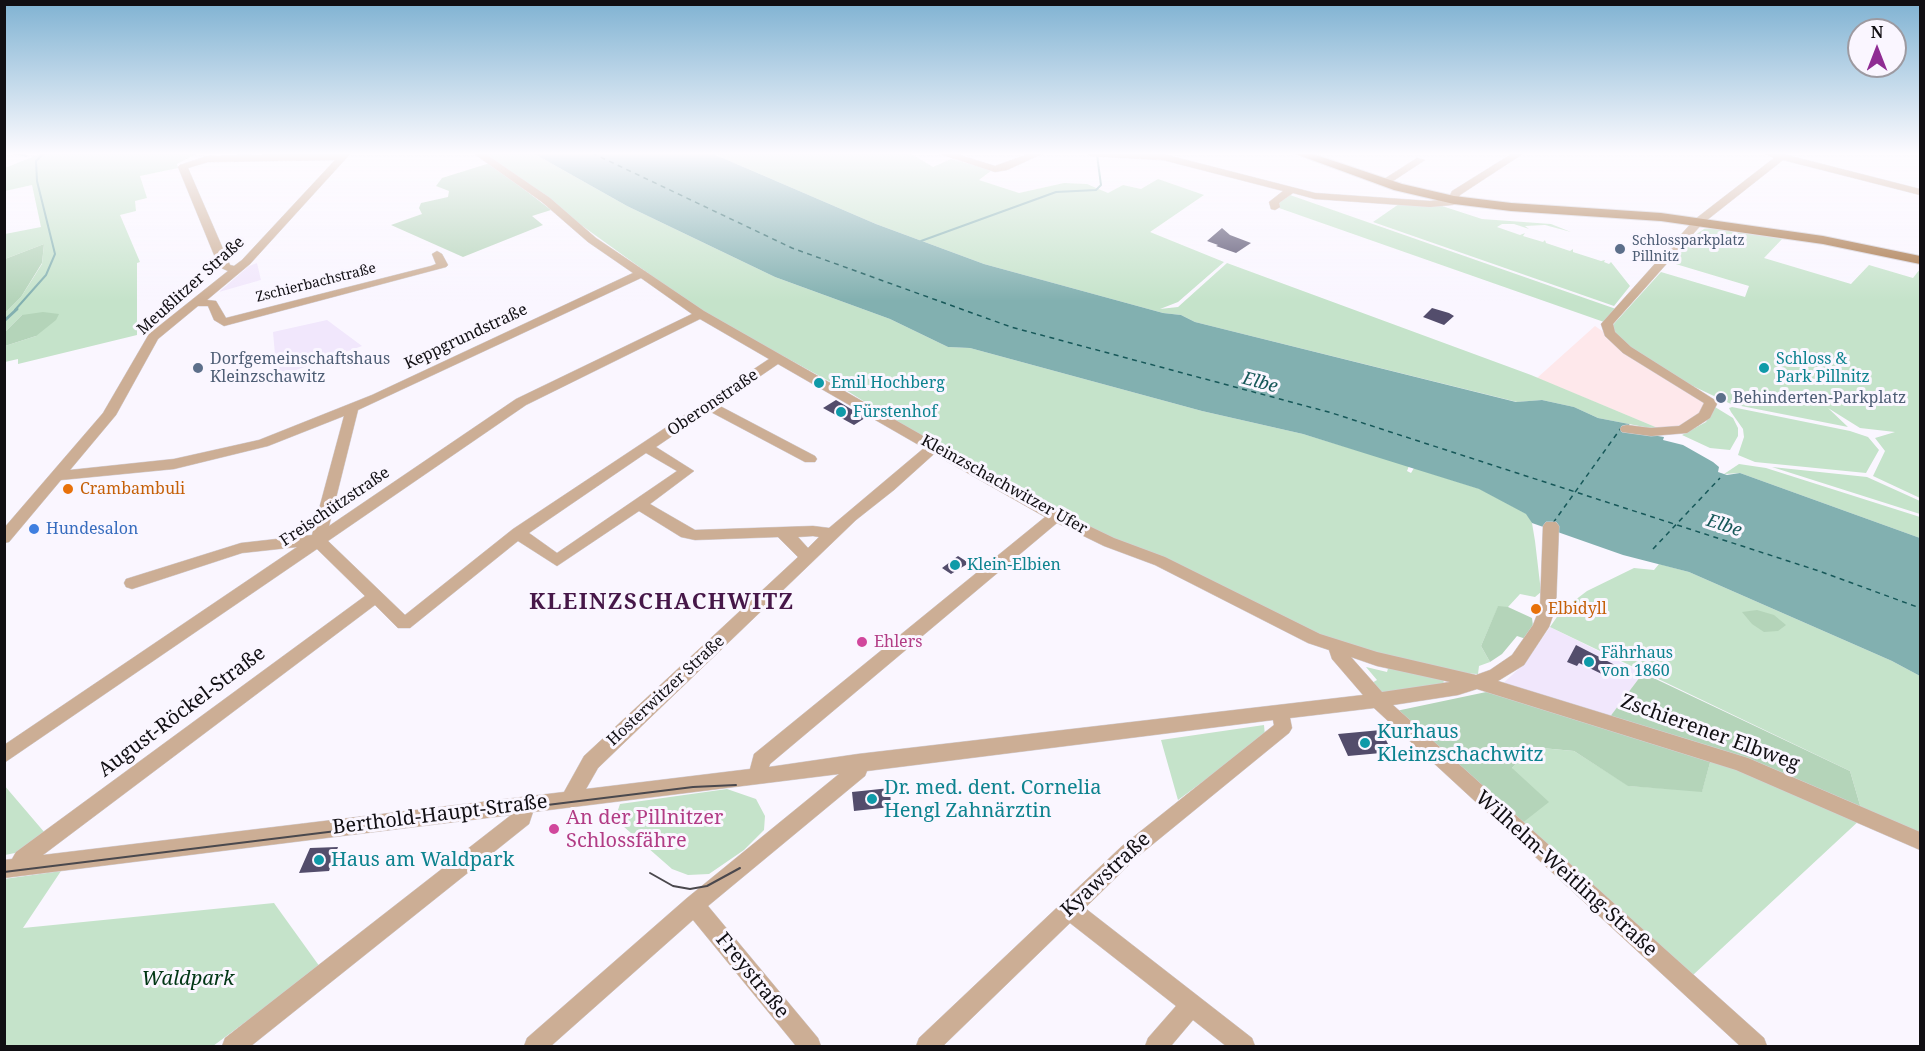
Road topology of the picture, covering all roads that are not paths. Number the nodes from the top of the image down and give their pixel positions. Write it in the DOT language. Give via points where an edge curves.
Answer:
graph roads {
  1 [pos="196,202"];
  2 [pos="300,202"];
  3 [pos="548,202"];
  4 [pos="1274,202"];
  5 [pos="1396,202"];
  6 [pos="1451,202"];
  7 [pos="1470,202"];
  8 [pos="1723,202"];
  9 [pos="1275,207"];
  10 [pos="1698,222"];
  11 [pos="437,254"];
  12 [pos="1920,260"];
  13 [pos="235,270"];
  14 [pos="641,274"];
  15 [pos="195,303"];
  16 [pos="700,314"];
  17 [pos="779,358"];
  18 [pos="709,406"];
  19 [pos="352,409"];
  20 [pos="1627,429"];
  21 [pos="933,447"];
  22 [pos="647,448"];
  23 [pos="810,459"];
  24 [pos="58,476"];
  25 [pos="639,504"];
  26 [pos="1056,516"];
  27 [pos="1551,526"];
  28 [pos="518,533"];
  29 [pos="783,533"];
  30 [pos="833,534"];
  31 [pos="4,538"];
  32 [pos="318,540"];
  33 [pos="807,558"];
  34 [pos="132,583"];
  35 [pos="376,596"];
  36 [pos="1337,648"];
  37 [pos="1478,682"];
  38 [pos="1378,700"];
  39 [pos="1280,711"];
  40 [pos="4,755"];
  41 [pos="863,764"];
  42 [pos="758,774"];
  43 [pos="571,798"];
  44 [pos="525,804"];
  45 [pos="1920,841"];
  46 [pos="11,868"];
  47 [pos="694,905"];
  48 [pos="1069,909"];
  49 [pos="1192,1005"];
  50 [pos="233,1047"];
  51 [pos="535,1047"];
  52 [pos="810,1047"];
  53 [pos="927,1047"];
  54 [pos="1156,1047"];
  55 [pos="1244,1047"];
  56 [pos="1756,1047"];
  1 -- 13 [label="street" via="225,267"];
  2 -- 13 [label="street, Meußlitzer Straße"];
  3 -- 14 [label="street, Kleinzschachwitzer Ufer"];
  4 -- 9 [label="street"];
  5 -- 6 [label="street"];
  7 -- 10 [label="main road"];
  8 -- 10 [label="street"];
  10 -- 12 [label="main road" via="1823,240"];
  10 -- 20 [label="street" via="1605,328 1642,361 1711,402 1706,415 1682,430"];
  11 -- 15 [label="street, Zschierbachstraße" via="442,265 435,268 224,322 212,303"];
  13 -- 15 [label="street, Meußlitzer Straße"];
  14 -- 16 [label="street, Kleinzschachwitzer Ufer"];
  14 -- 19 [label="street, Keppgrundstraße"];
  15 -- 24 [label="street, Meußlitzer Straße" via="148,343 109,415"];
  16 -- 17 [label="street, Kleinzschachwitzer Ufer"];
  16 -- 32 [label="street, Freischützstraße" via="521,402"];
  17 -- 18 [label="street, Oberonstraße"];
  17 -- 21 [label="street, Kleinzschachwitzer Ufer"];
  18 -- 22 [label="street, Oberonstraße"];
  18 -- 23 [label="street"];
  19 -- 24 [label="street, Keppgrundstraße" via="263,443 209,457 144,469"];
  19 -- 32 [label="street"];
  21 -- 26 [label="street, Kleinzschachwitzer Ufer"];
  21 -- 30 [label="street, Hosterwitzer Straße"];
  22 -- 25 [label="street, Oberonstraße" via="687,471"];
  22 -- 28 [label="street, Oberonstraße"];
  24 -- 31 [label="street, Meußlitzer Straße"];
  25 -- 28 [label="street, Oberonstraße" via="557,561"];
  25 -- 29 [label="street" via="695,535"];
  26 -- 36 [label="street, Kleinzschachwitzer Ufer" via="1170,565"];
  26 -- 42 [label="street" via="762,759"];
  27 -- 37 [label="street, Berthold-Haupt-Straße" via="1548,607 1541,627 1518,660"];
  28 -- 35 [label="street, Oberonstraße" via="404,624"];
  29 -- 30 [label="street"];
  29 -- 33 [label="street"];
  30 -- 33 [label="street, Hosterwitzer Straße"];
  32 -- 34 [label="street" via="241,548"];
  32 -- 35 [label="street"];
  32 -- 40 [label="street, Freischützstraße"];
  33 -- 43 [label="street, Hosterwitzer Straße" via="591,762"];
  35 -- 46 [label="street, August-Röckel-Straße"];
  36 -- 37 [label="street, Kleinzschachwitzer Ufer"];
  36 -- 38 [label="street"];
  37 -- 38 [label="street, Berthold-Haupt-Straße"];
  37 -- 45 [label="street, Zschierener Elbweg" via="1741,764"];
  38 -- 39 [label="street, Berthold-Haupt-Straße"];
  38 -- 56 [label="street, Wilhelm-Weitling-Straße"];
  39 -- 41 [label="street, Berthold-Haupt-Straße"];
  39 -- 48 [label="street, Kyawstraße" via="1283,728 1129,852"];
  41 -- 42 [label="street, Berthold-Haupt-Straße"];
  41 -- 47 [label="street"];
  42 -- 43 [label="street, Berthold-Haupt-Straße"];
  43 -- 44 [label="street, Berthold-Haupt-Straße"];
  44 -- 46 [label="street, Berthold-Haupt-Straße"];
  44 -- 50 [label="street" via="522,818"];
  47 -- 51 [label="street"];
  47 -- 52 [label="street, Freystraße"];
  48 -- 49 [label="street"];
  48 -- 53 [label="street, Kyawstraße"];
  49 -- 54 [label="street"];
  49 -- 55 [label="street"];
}
